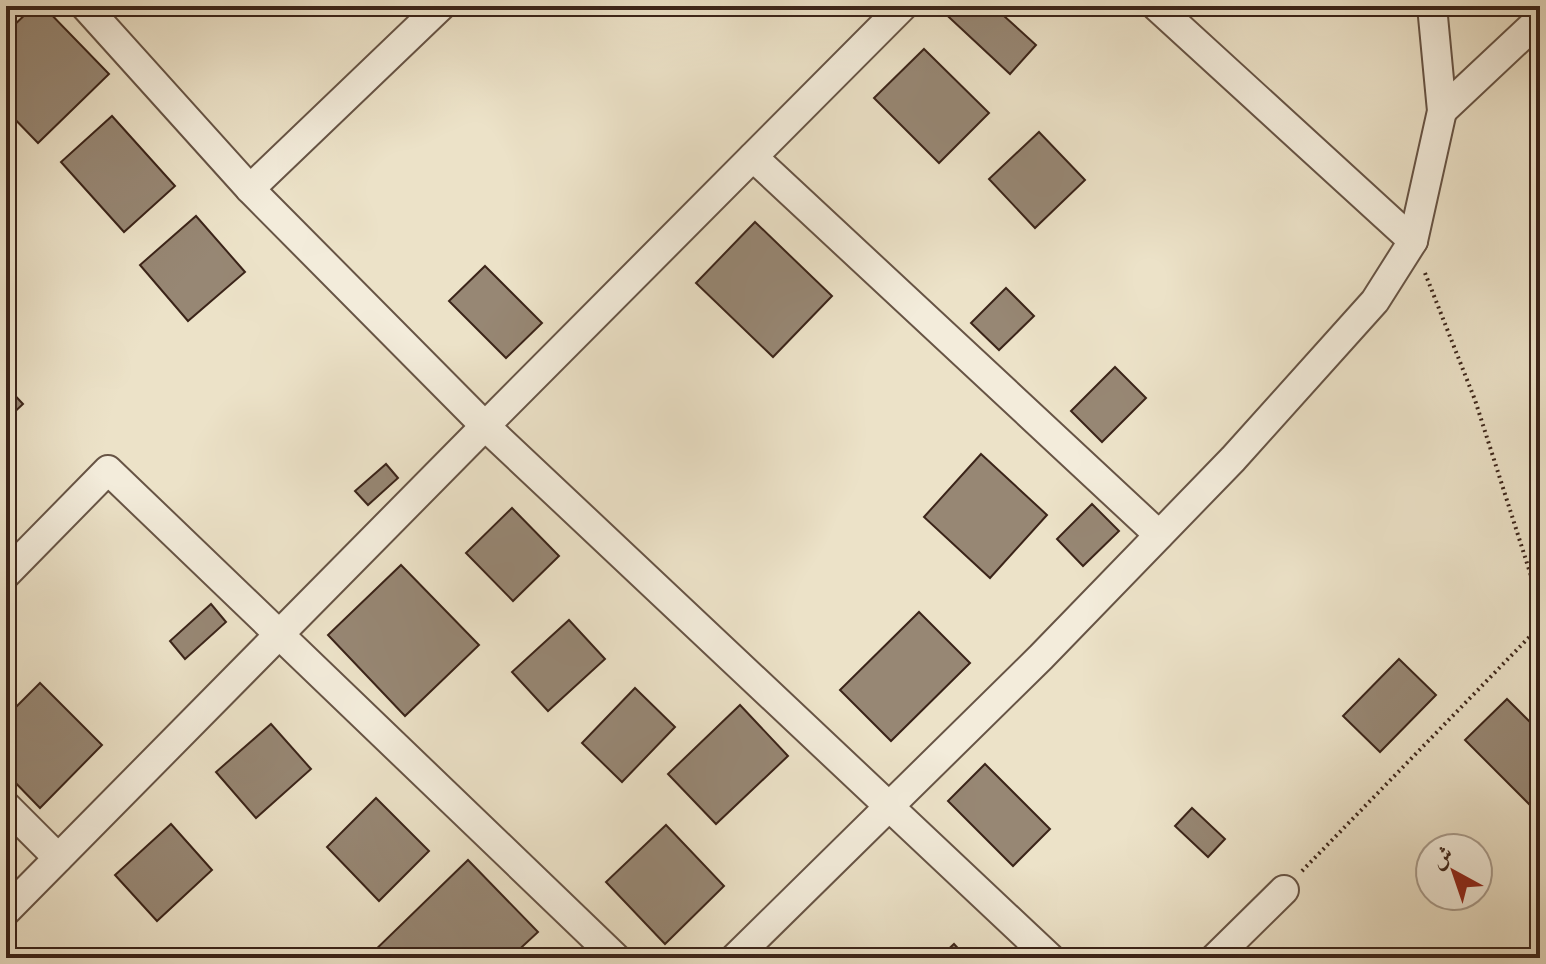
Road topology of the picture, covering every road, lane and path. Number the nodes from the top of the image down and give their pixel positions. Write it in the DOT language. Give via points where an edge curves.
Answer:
graph roads {
  1 [pos="85,6"];
  2 [pos="441,6"];
  3 [pos="903,6"];
  4 [pos="1156,6"];
  5 [pos="1432,6"];
  6 [pos="1540,19"];
  7 [pos="1442,111"];
  8 [pos="753,157"];
  9 [pos="250,189"];
  10 [pos="1413,241"];
  11 [pos="485,426"];
  12 [pos="1159,535"];
  13 [pos="6,574"];
  14 [pos="1540,604"];
  15 [pos="1540,626"];
  16 [pos="278,635"];
  17 [pos="6,806"];
  18 [pos="888,807"];
  19 [pos="58,858"];
  20 [pos="1284,890"];
  21 [pos="6,911"];
  22 [pos="616,958"];
  23 [pos="735,958"];
  24 [pos="1050,958"];
  25 [pos="1215,958"];
  1 -- 9 [label="street"];
  2 -- 9 [label="street"];
  3 -- 8 [label="street"];
  4 -- 10 [label="street"];
  5 -- 7 [label="street"];
  6 -- 7 [label="street"];
  7 -- 10 [label="street"];
  8 -- 11 [label="street"];
  8 -- 12 [label="street"];
  9 -- 11 [label="street"];
  10 -- 12 [label="street" via="1375,301"];
  10 -- 14 [label="path" via="1475,400"];
  11 -- 16 [label="street"];
  11 -- 18 [label="street"];
  12 -- 18 [label="street"];
  13 -- 16 [label="street" via="108,470"];
  15 -- 20 [label="path"];
  16 -- 19 [label="street"];
  16 -- 22 [label="street"];
  17 -- 19 [label="street"];
  18 -- 23 [label="street"];
  18 -- 24 [label="street"];
  19 -- 21 [label="street"];
  20 -- 25 [label="street"];
}
